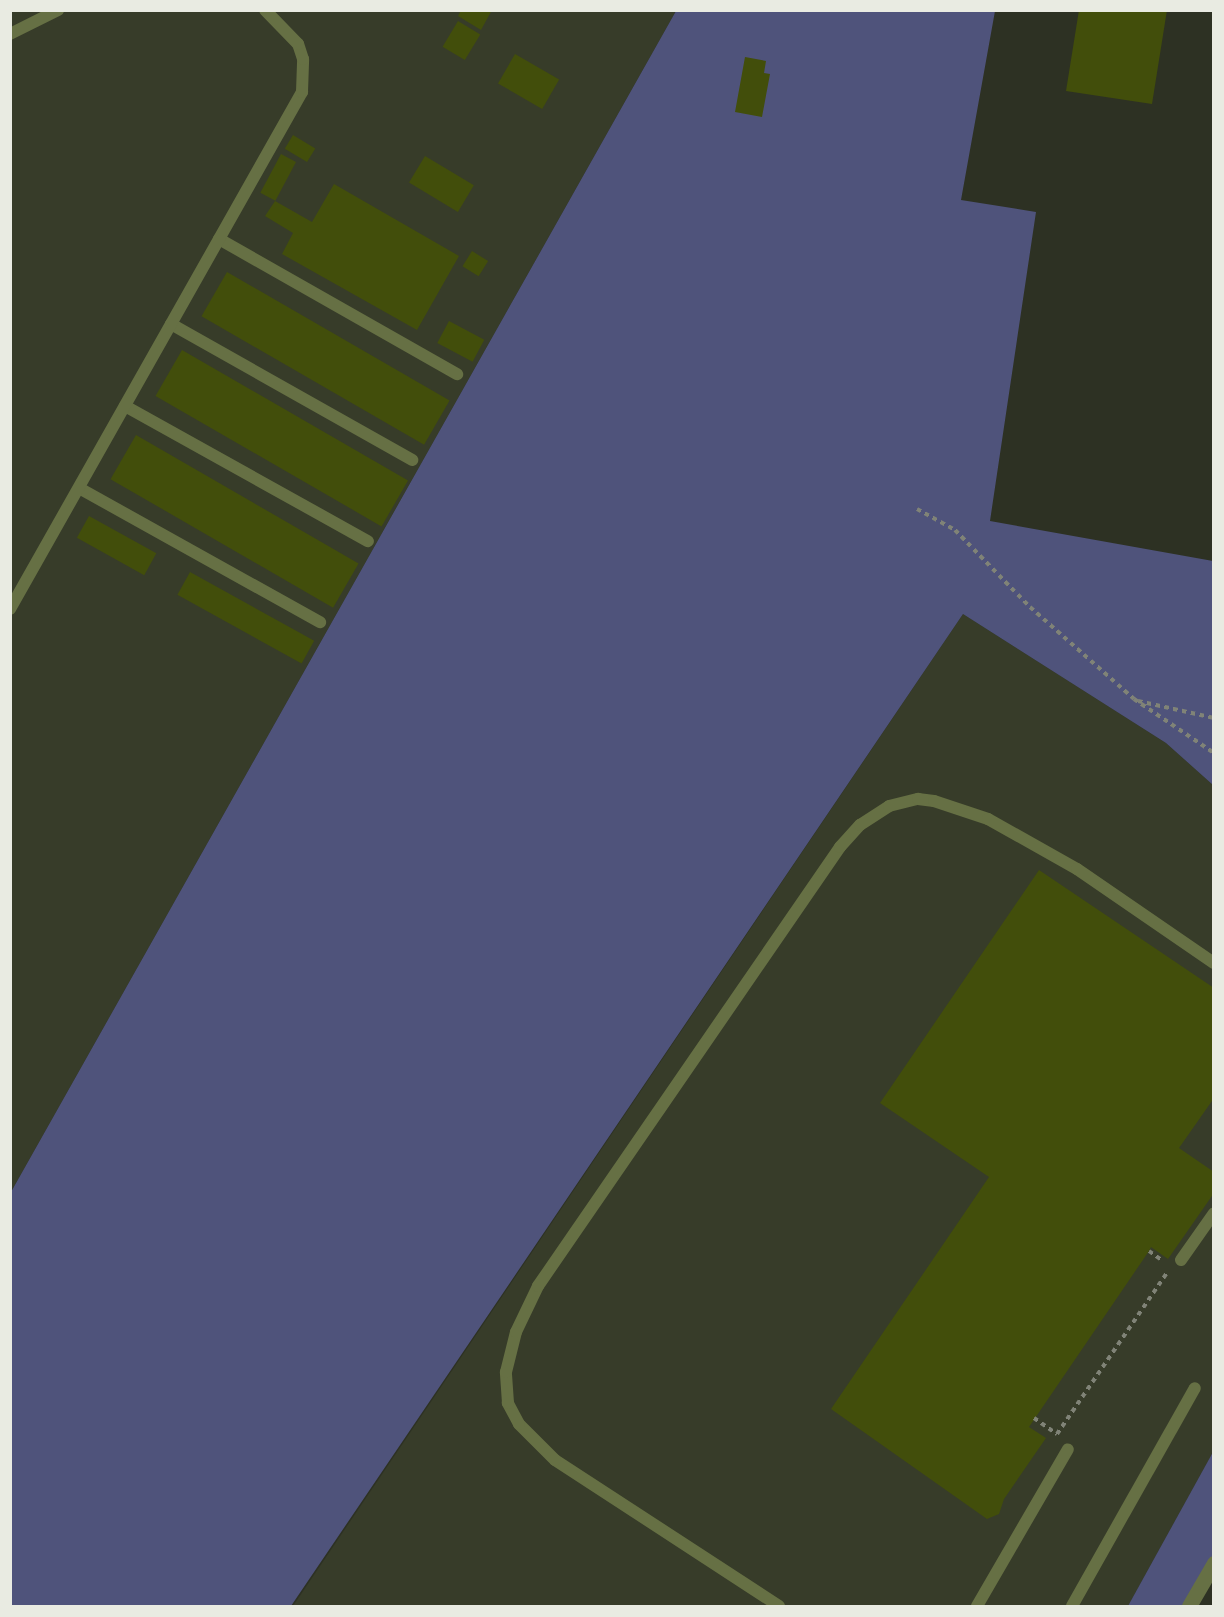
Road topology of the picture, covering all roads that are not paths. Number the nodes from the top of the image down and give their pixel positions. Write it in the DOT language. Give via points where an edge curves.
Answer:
graph roads {
  1 [pos="58,10"];
  2 [pos="265,10"];
  3 [pos="10,34"];
  4 [pos="219,239"];
  5 [pos="171,324"];
  6 [pos="457,374"];
  7 [pos="125,406"];
  8 [pos="412,460"];
  9 [pos="79,488"];
  10 [pos="368,541"];
  11 [pos="10,609"];
  12 [pos="320,622"];
  13 [pos="1214,963"];
  14 [pos="1214,1213"];
  15 [pos="1181,1260"];
  16 [pos="1195,1388"];
  17 [pos="1068,1449"];
  18 [pos="1214,1563"];
  19 [pos="779,1606"];
  20 [pos="977,1606"];
  21 [pos="1072,1606"];
  22 [pos="1189,1606"];
  1 -- 3 [label="lane"];
  2 -- 4 [label="lane" via="298,44 303,59 302,92"];
  4 -- 5 [label="lane"];
  4 -- 6 [label="lane"];
  5 -- 7 [label="lane"];
  5 -- 8 [label="lane"];
  7 -- 9 [label="lane"];
  7 -- 10 [label="lane"];
  9 -- 11 [label="lane"];
  9 -- 12 [label="lane"];
  13 -- 19 [label="lane" via="1077,869 988,819 934,801 918,799 889,806 860,825 840,847 538,1286 516,1332 506,1372 508,1403 519,1424 555,1460"];
  14 -- 15 [label="lane"];
  16 -- 21 [label="lane"];
  17 -- 20 [label="lane"];
  18 -- 22 [label="street"];
}
